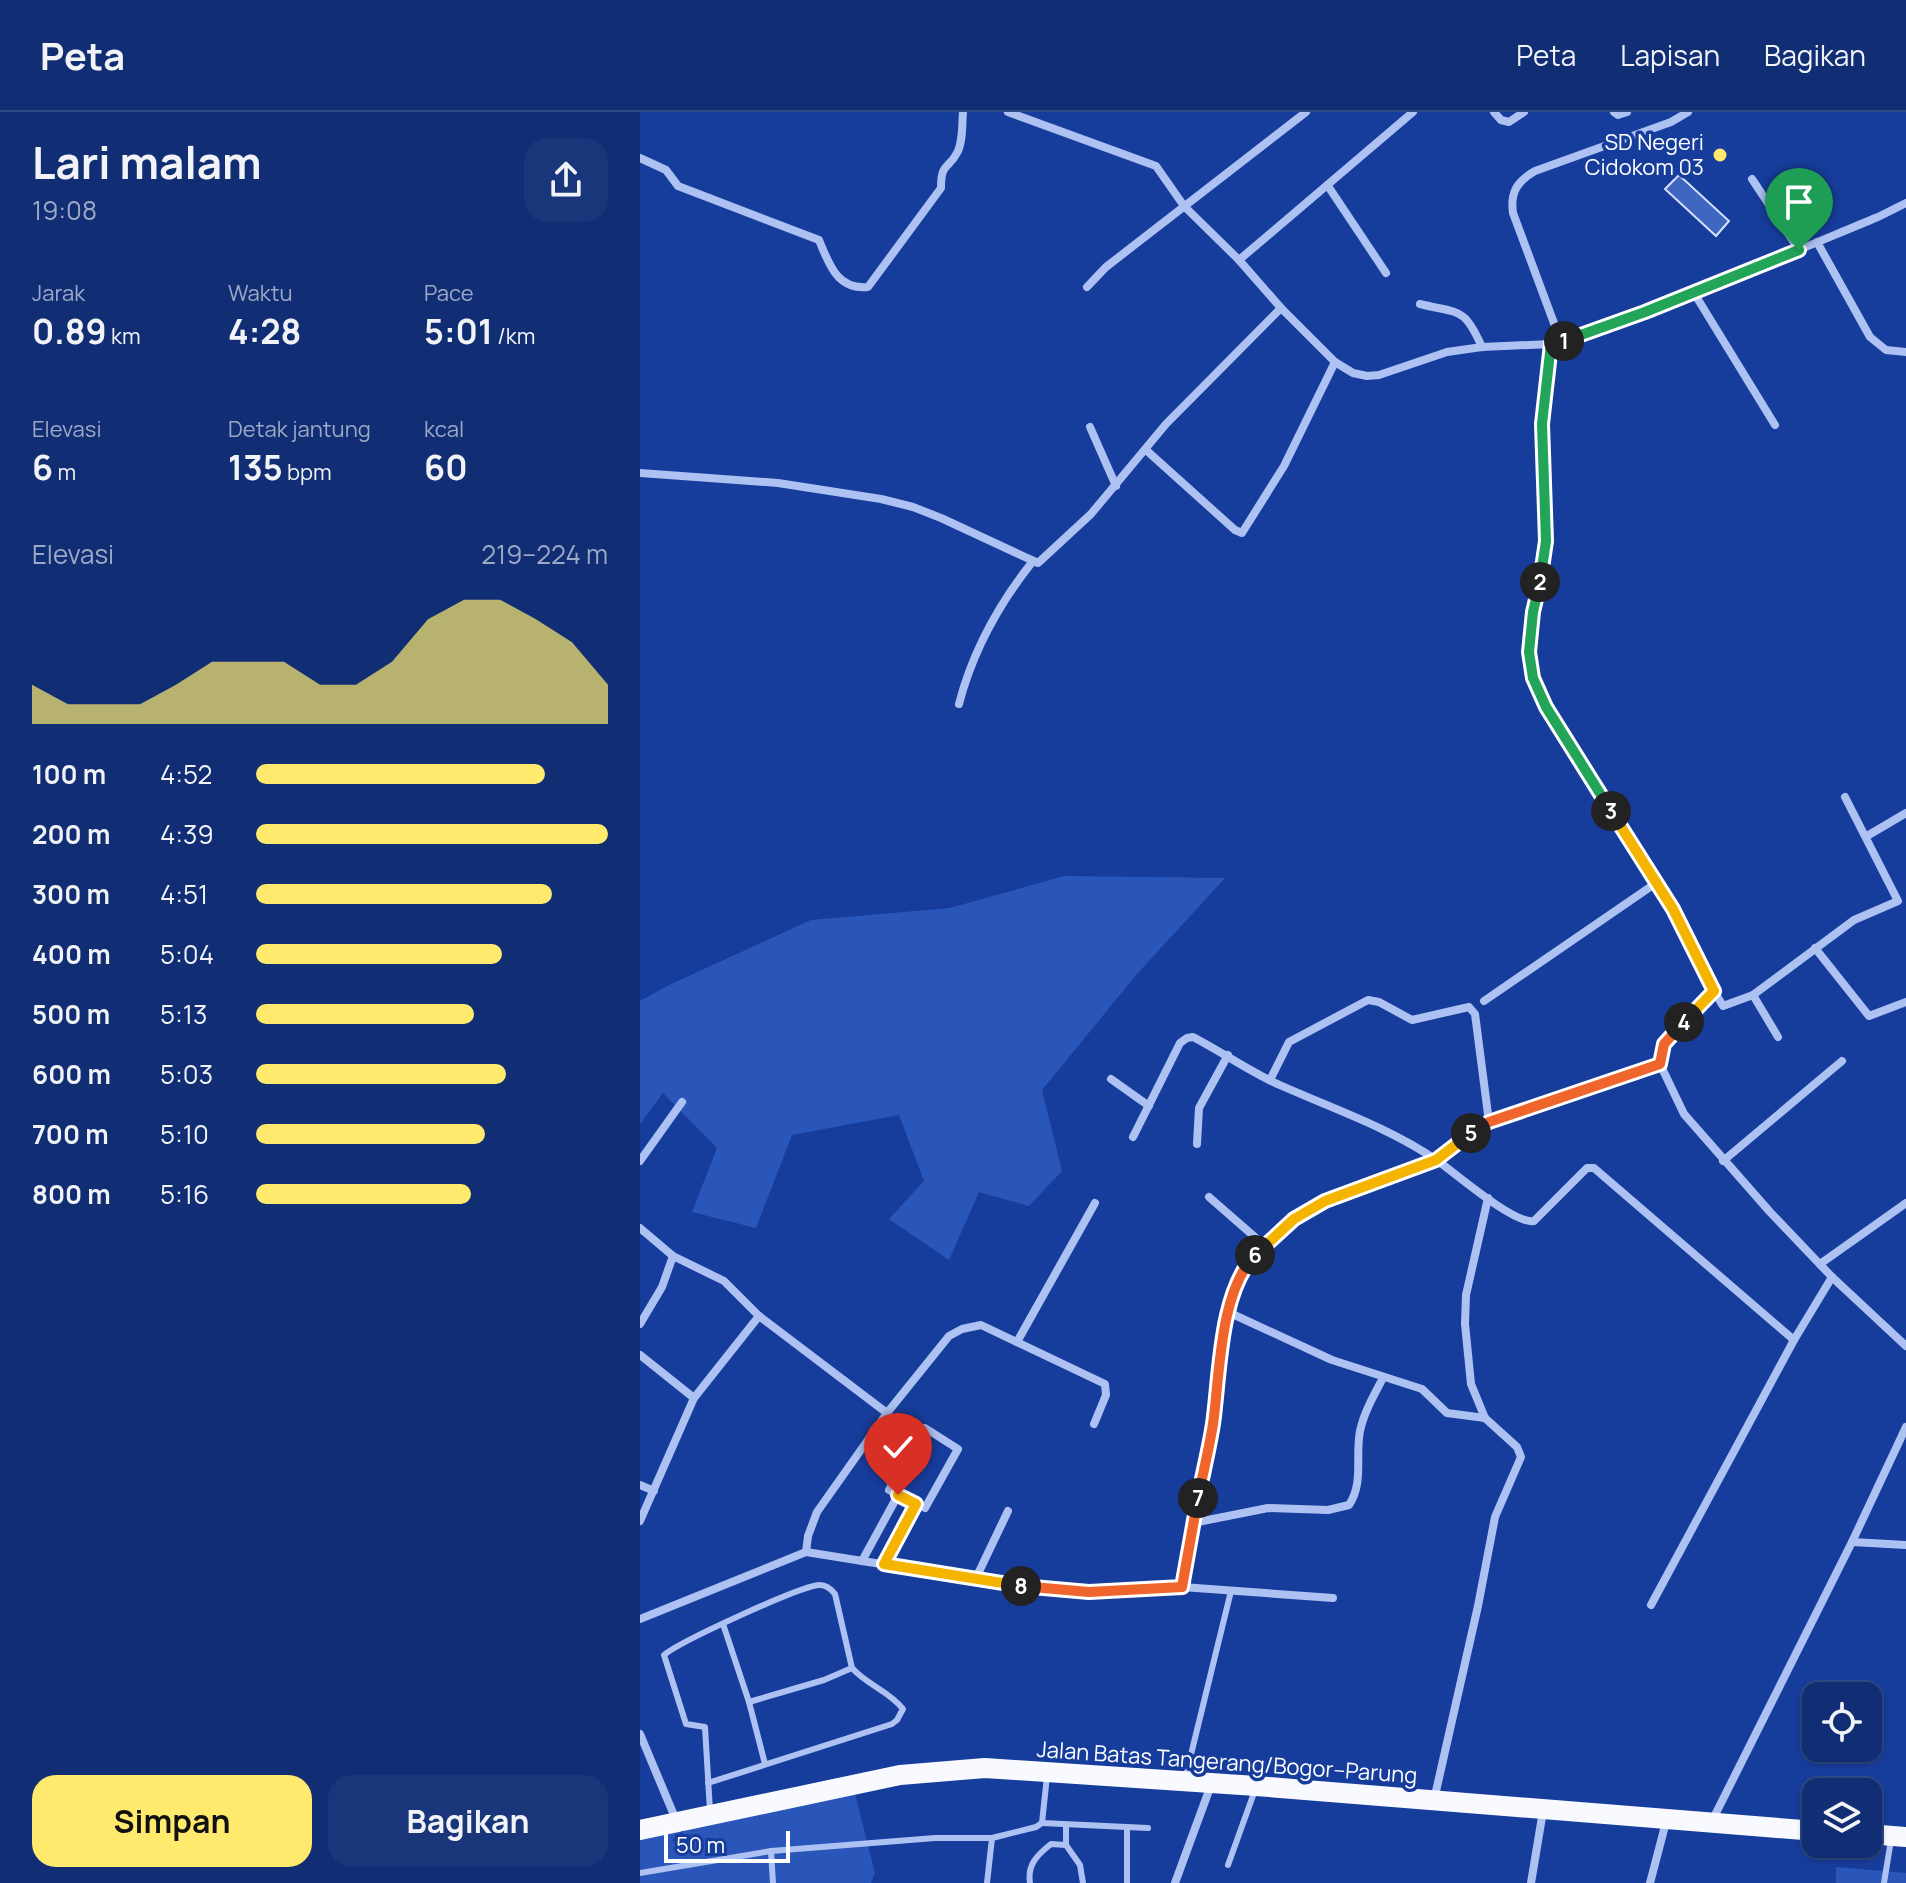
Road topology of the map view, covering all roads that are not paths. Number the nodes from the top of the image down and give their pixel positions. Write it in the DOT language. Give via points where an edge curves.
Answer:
graph roads {
  1 [pos="963,112"];
  2 [pos="1008,112"];
  3 [pos="1306,112"];
  4 [pos="1413,112"];
  5 [pos="1494,112"];
  6 [pos="1524,112"];
  7 [pos="1614,112"];
  8 [pos="1627,112"];
  9 [pos="1688,112"];
  10 [pos="640,158"];
  11 [pos="1752,179"];
  12 [pos="1328,186"];
  13 [pos="1906,203"];
  14 [pos="1184,206"];
  15 [pos="1817,242"];
  16 [pos="1799,250"];
  17 [pos="1239,260"];
  18 [pos="1386,273"];
  19 [pos="1087,287"];
  20 [pos="1694,293"];
  21 [pos="1420,304"];
  22 [pos="1281,308"];
  23 [pos="1561,342"];
  24 [pos="1551,344"];
  25 [pos="1482,347"];
  26 [pos="1906,352"];
  27 [pos="1335,362"];
  28 [pos="1775,425"];
  29 [pos="1090,427"];
  30 [pos="1146,450"];
  31 [pos="640,473"];
  32 [pos="1116,486"];
  33 [pos="1033,561"];
  34 [pos="959,704"];
  35 [pos="1845,797"];
  36 [pos="1906,813"];
  37 [pos="1867,836"];
  38 [pos="1656,883"];
  39 [pos="1902,902"];
  40 [pos="1815,948"];
  41 [pos="1714,991"];
  42 [pos="1753,995"];
  43 [pos="1484,1001"];
  44 [pos="1906,1002"];
  45 [pos="1778,1037"];
  46 [pos="1228,1055"];
  47 [pos="1842,1061"];
  48 [pos="1660,1064"];
  49 [pos="1111,1079"];
  50 [pos="1270,1080"];
  51 [pos="682,1102"];
  52 [pos="1149,1106"];
  53 [pos="1489,1122"];
  54 [pos="1133,1137"];
  55 [pos="1197,1144"];
  56 [pos="1436,1160"];
  57 [pos="640,1161"];
  58 [pos="1723,1161"];
  59 [pos="1209,1197"];
  60 [pos="1488,1198"];
  61 [pos="1095,1203"];
  62 [pos="1906,1203"];
  63 [pos="640,1228"];
  64 [pos="1264,1245"];
  65 [pos="673,1256"];
  66 [pos="1820,1264"];
  67 [pos="1832,1277"];
  68 [pos="1228,1312"];
  69 [pos="759,1316"];
  70 [pos="640,1324"];
  71 [pos="1794,1340"];
  72 [pos="1017,1342"];
  73 [pos="1906,1346"];
  74 [pos="640,1355"];
  75 [pos="1383,1378"];
  76 [pos="694,1398"];
  77 [pos="887,1413"];
  78 [pos="1485,1418"];
  79 [pos="1094,1424"];
  80 [pos="1906,1427"];
  81 [pos="640,1485"];
  82 [pos="654,1491"];
  83 [pos="898,1495"];
  84 [pos="916,1504"];
  85 [pos="1008,1511"];
  86 [pos="640,1521"];
  87 [pos="1193,1523"];
  88 [pos="1852,1542"];
  89 [pos="1906,1545"];
  90 [pos="806,1552"];
  91 [pos="862,1561"];
  92 [pos="884,1564"];
  93 [pos="976,1578"];
  94 [pos="1182,1587"];
  95 [pos="1231,1591"];
  96 [pos="1333,1598"];
  97 [pos="1651,1605"];
  98 [pos="640,1619"];
  99 [pos="723,1624"];
  100 [pos="852,1668"];
  101 [pos="749,1702"];
  102 [pos="640,1734"];
  103 [pos="765,1764"];
  104 [pos="1047,1773"];
  105 [pos="708,1783"];
  106 [pos="1184,1783"];
  107 [pos="1212,1784"];
  108 [pos="1256,1786"];
  109 [pos="1434,1800"];
  110 [pos="1543,1810"];
  111 [pos="710,1815"];
  112 [pos="676,1820"];
  113 [pos="1666,1821"];
  114 [pos="1042,1823"];
  115 [pos="1710,1824"];
  116 [pos="1066,1825"];
  117 [pos="1127,1828"];
  118 [pos="1148,1828"];
  119 [pos="640,1830"];
  120 [pos="1802,1830"];
  121 [pos="1899,1837"];
  122 [pos="992,1838"];
  123 [pos="1066,1845"];
  124 [pos="771,1851"];
  125 [pos="1228,1865"];
  126 [pos="640,1873"];
  127 [pos="773,1883"];
  128 [pos="987,1883"];
  129 [pos="1030,1883"];
  130 [pos="1083,1883"];
  131 [pos="1127,1883"];
  132 [pos="1175,1883"];
  133 [pos="1531,1883"];
  134 [pos="1650,1883"];
  135 [pos="1884,1883"];
  1 -- 10 [label="street" via="958,152 941,174 941,188 864,288 833,274 819,240 678,186 666,170"];
  2 -- 14 [label="street" via="1150,163"];
  3 -- 14 [label="street"];
  4 -- 12 [label="street"];
  5 -- 6 [label="street" via="1509,122"];
  7 -- 8 [label="street"];
  9 -- 23 [label="street" via="1535,171 1516,186 1513,213"];
  11 -- 16 [label="street"];
  12 -- 17 [label="street"];
  12 -- 18 [label="street"];
  13 -- 15 [label="street"];
  14 -- 17 [label="street"];
  14 -- 19 [label="street"];
  15 -- 16 [label="street"];
  15 -- 26 [label="street" via="1870,337 1886,350"];
  16 -- 20 [label="street"];
  17 -- 22 [label="street"];
  20 -- 23 [label="street"];
  20 -- 28 [label="street"];
  21 -- 25 [label="street" via="1470,320"];
  22 -- 27 [label="street"];
  22 -- 30 [label="street"];
  23 -- 24 [label="street"];
  24 -- 25 [label="street"];
  24 -- 38 [label="street" via="1542,424 1546,541 1529,652 1533,678"];
  25 -- 27 [label="street" via="1429,356 1379,375 1353,373"];
  27 -- 30 [label="street" via="1284,466 1242,533"];
  29 -- 32 [label="street"];
  30 -- 32 [label="street"];
  31 -- 33 [label="street" via="778,483 881,499 941,518"];
  32 -- 33 [label="street" via="1040,562"];
  33 -- 34 [label="street" via="988,626"];
  35 -- 37 [label="street"];
  36 -- 37 [label="street"];
  37 -- 39 [label="street"];
  38 -- 41 [label="street"];
  38 -- 43 [label="street"];
  39 -- 40 [label="street" via="1854,920"];
  40 -- 42 [label="street"];
  40 -- 44 [label="street" via="1869,1016"];
  41 -- 42 [label="street" via="1723,1006"];
  41 -- 48 [label="street" via="1667,1039"];
  42 -- 45 [label="street"];
  46 -- 50 [label="street"];
  46 -- 52 [label="street" via="1187,1038"];
  46 -- 55 [label="street" via="1199,1108"];
  47 -- 58 [label="street"];
  48 -- 53 [label="street"];
  48 -- 58 [label="street" via="1684,1114"];
  49 -- 52 [label="street"];
  50 -- 53 [label="street" via="1289,1042 1368,1000 1412,1020 1469,1007 1475,1014"];
  50 -- 56 [label="street" via="1388,1132"];
  51 -- 57 [label="street"];
  52 -- 54 [label="street"];
  53 -- 56 [label="street"];
  56 -- 60 [label="street"];
  56 -- 64 [label="street" via="1325,1201"];
  58 -- 66 [label="street"];
  59 -- 64 [label="street"];
  60 -- 71 [label="street" via="1534,1221 1587,1168 1594,1168"];
  60 -- 78 [label="street" via="1466,1295 1465,1324 1471,1384"];
  61 -- 72 [label="street"];
  62 -- 66 [label="street"];
  63 -- 65 [label="street"];
  64 -- 68 [label="street" via="1239,1280"];
  65 -- 69 [label="street" via="724,1281"];
  65 -- 70 [label="street"];
  66 -- 67 [label="street"];
  67 -- 71 [label="street"];
  67 -- 73 [label="street"];
  68 -- 75 [label="street"];
  68 -- 87 [label="street"];
  69 -- 76 [label="street"];
  69 -- 77 [label="street"];
  71 -- 97 [label="street"];
  72 -- 77 [label="street" via="981,1325 962,1329 942,1344"];
  72 -- 79 [label="street" via="1107,1385"];
  74 -- 76 [label="street"];
  75 -- 78 [label="street" via="1422,1389 1447,1413"];
  75 -- 87 [label="street" via="1364,1417 1355,1495 1349,1505 1328,1510 1268,1508"];
  76 -- 82 [label="street"];
  77 -- 90 [label="street" via="817,1512"];
  78 -- 109 [label="street" via="1521,1457 1495,1517"];
  80 -- 88 [label="street"];
  81 -- 82 [label="street"];
  82 -- 86 [label="street"];
  83 -- 84 [label="street"];
  83 -- 84 [label="street" via="889,1490 925,1428 958,1449 927,1507"];
  83 -- 91 [label="street"];
  84 -- 92 [label="street"];
  85 -- 93 [label="street"];
  87 -- 94 [label="street"];
  88 -- 89 [label="street"];
  88 -- 115 [label="street"];
  90 -- 91 [label="street"];
  90 -- 98 [label="street"];
  91 -- 92 [label="street"];
  92 -- 93 [label="street"];
  93 -- 94 [label="street" via="1089,1592"];
  94 -- 95 [label="street"];
  95 -- 96 [label="street"];
  95 -- 106 [label="lane"];
  99 -- 100 [label="lane" via="809,1586 825,1586 835,1594"];
  99 -- 101 [label="lane"];
  99 -- 105 [label="lane" via="664,1655 686,1724 705,1727"];
  100 -- 101 [label="lane"];
  100 -- 103 [label="lane" via="897,1701 903,1709 897,1720"];
  101 -- 103 [label="lane"];
  102 -- 112 [label="street"];
  103 -- 105 [label="lane"];
  104 -- 106 [label="main road, Jalan Batas Tangerang/Bogor–Parung"];
  104 -- 111 [label="main road, Jalan Batas Tangerang/Bogor–Parung" via="985,1768 900,1775"];
  104 -- 114 [label="lane"];
  105 -- 111 [label="lane"];
  106 -- 107 [label="main road, Jalan Batas Tangerang/Bogor–Parung"];
  107 -- 108 [label="main road, Jalan Batas Tangerang/Bogor–Parung"];
  107 -- 132 [label="street"];
  108 -- 109 [label="main road, Jalan Batas Tangerang/Bogor–Parung"];
  108 -- 125 [label="lane"];
  109 -- 110 [label="main road, Jalan Batas Tangerang/Bogor–Parung"];
  110 -- 113 [label="main road, Jalan Batas Tangerang/Bogor–Parung"];
  110 -- 133 [label="street"];
  111 -- 112 [label="main road, Jalan Batas Tangerang/Bogor–Parung"];
  112 -- 119 [label="main road, Jalan Batas Tangerang/Bogor–Parung"];
  113 -- 115 [label="main road, Jalan Batas Tangerang/Bogor–Parung"];
  113 -- 134 [label="street"];
  114 -- 116 [label="lane"];
  114 -- 122 [label="lane"];
  115 -- 120 [label="main road, Jalan Batas Tangerang/Bogor–Parung"];
  116 -- 117 [label="lane"];
  116 -- 123 [label="lane"];
  117 -- 118 [label="lane"];
  117 -- 131 [label="lane"];
  121 -- 135 [label="lane"];
  122 -- 124 [label="lane"];
  122 -- 128 [label="lane"];
  123 -- 129 [label="lane" via="1051,1844 1039,1853 1031,1864"];
  123 -- 130 [label="lane" via="1080,1865"];
  124 -- 126 [label="lane"];
  124 -- 127 [label="lane"];
}
